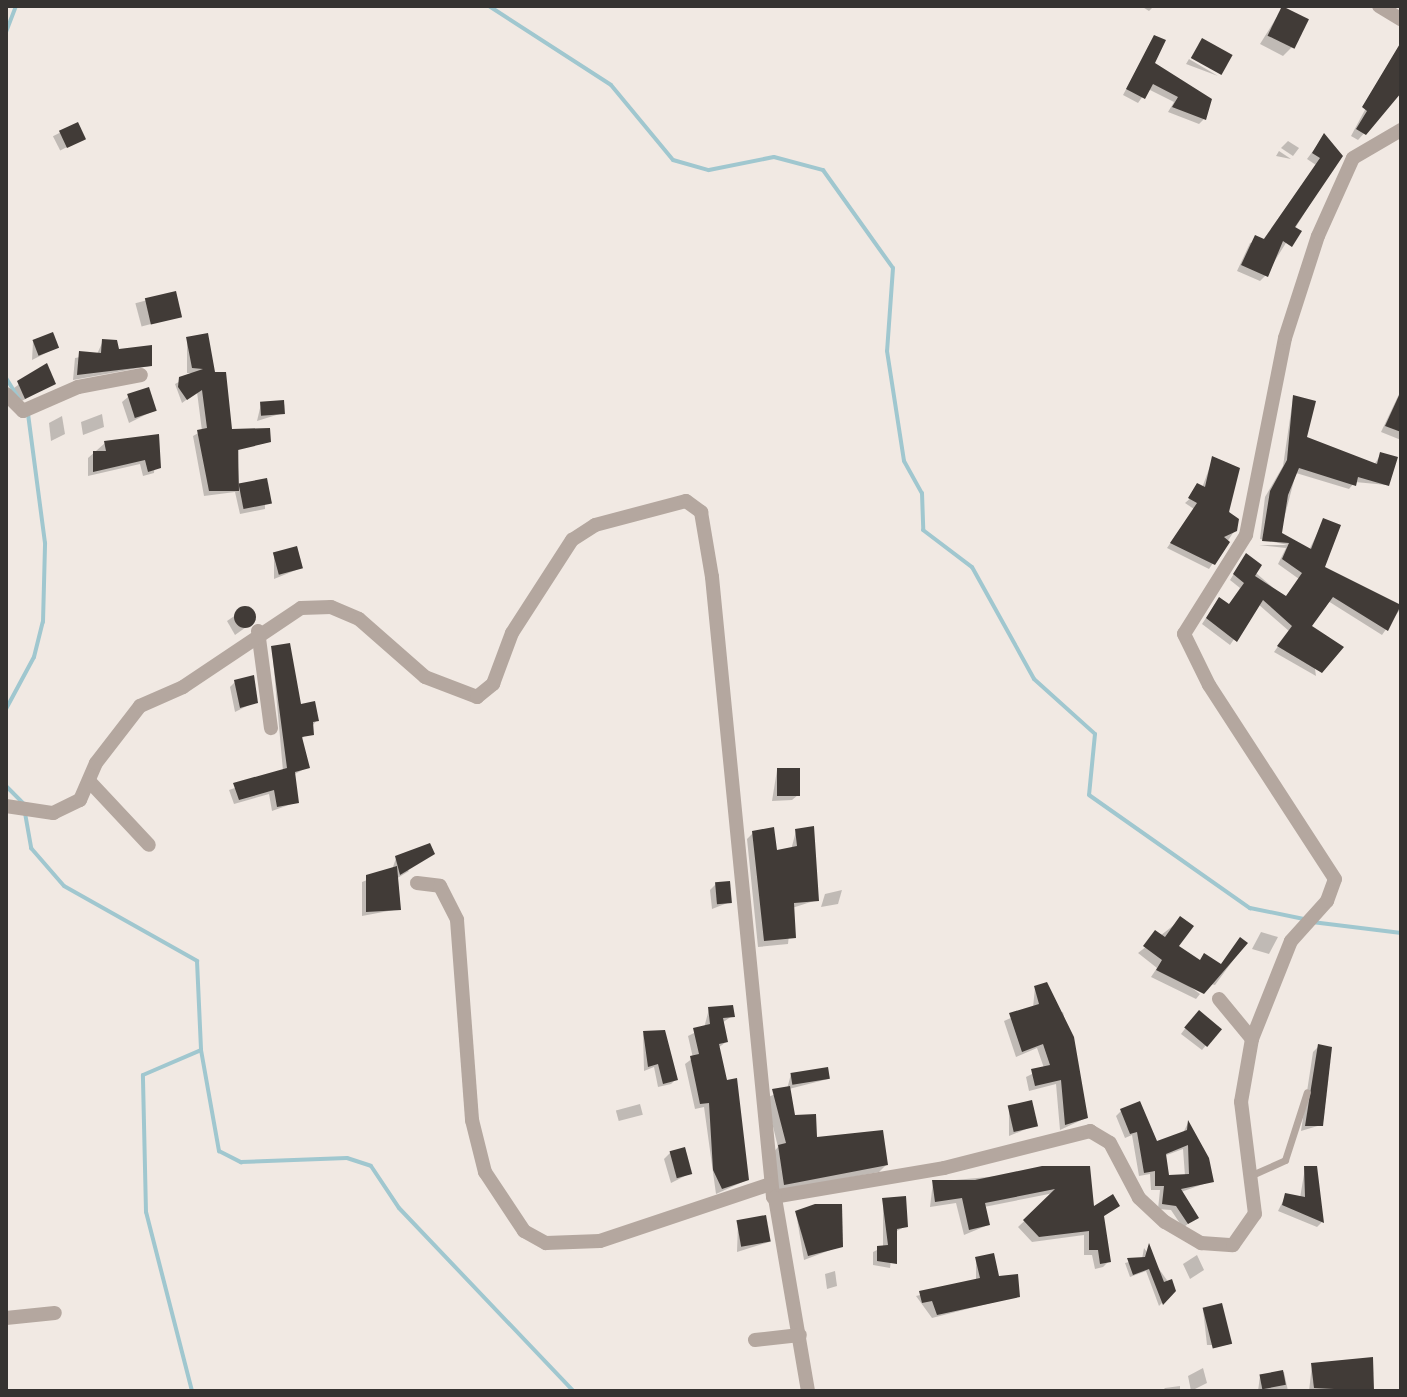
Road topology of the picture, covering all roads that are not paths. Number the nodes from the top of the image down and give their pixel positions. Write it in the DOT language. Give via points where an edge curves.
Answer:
graph roads {
  1 [pos="1379,6"];
  2 [pos="1401,19"];
  3 [pos="1401,130"];
  4 [pos="141,375"];
  5 [pos="6,394"];
  6 [pos="258,631"];
  7 [pos="271,728"];
  8 [pos="90,782"];
  9 [pos="6,806"];
  10 [pos="149,845"];
  11 [pos="417,883"];
  12 [pos="1219,999"];
  13 [pos="1252,1039"];
  14 [pos="1307,1092"];
  15 [pos="1254,1174"];
  16 [pos="772,1191"];
  17 [pos="55,1313"];
  18 [pos="6,1318"];
  19 [pos="800,1335"];
  20 [pos="755,1340"];
  21 [pos="808,1391"];
  1 -- 2 [label="street"];
  3 -- 13 [label="street" via="1356,153 1318,236 1285,338 1246,535 1184,634 1229,718 1335,874 1330,897 1289,946"];
  4 -- 5 [label="street" via="78,387 23,411"];
  6 -- 7 [label="street"];
  6 -- 8 [label="street" via="192,682 140,706"];
  6 -- 16 [label="street" via="290,612 331,607 382,633 425,677 477,697 493,684 512,633 572,540 675,501 700,510"];
  8 -- 9 [label="street" via="82,799 53,813"];
  8 -- 10 [label="street"];
  11 -- 16 [label="street" via="440,886 457,920 472,1120 485,1172 524,1231 546,1243 600,1241"];
  12 -- 13 [label="street"];
  13 -- 15 [label="street" via="1241,1102"];
  14 -- 15 [label="lane" via="1285,1160"];
  15 -- 16 [label="street" via="1252,1223 1237,1242 1220,1248 1180,1233 1147,1207 1110,1143 1090,1131 944,1168"];
  16 -- 19 [label="street"];
  17 -- 18 [label="street"];
  19 -- 20 [label="street"];
  19 -- 21 [label="street"];
}
